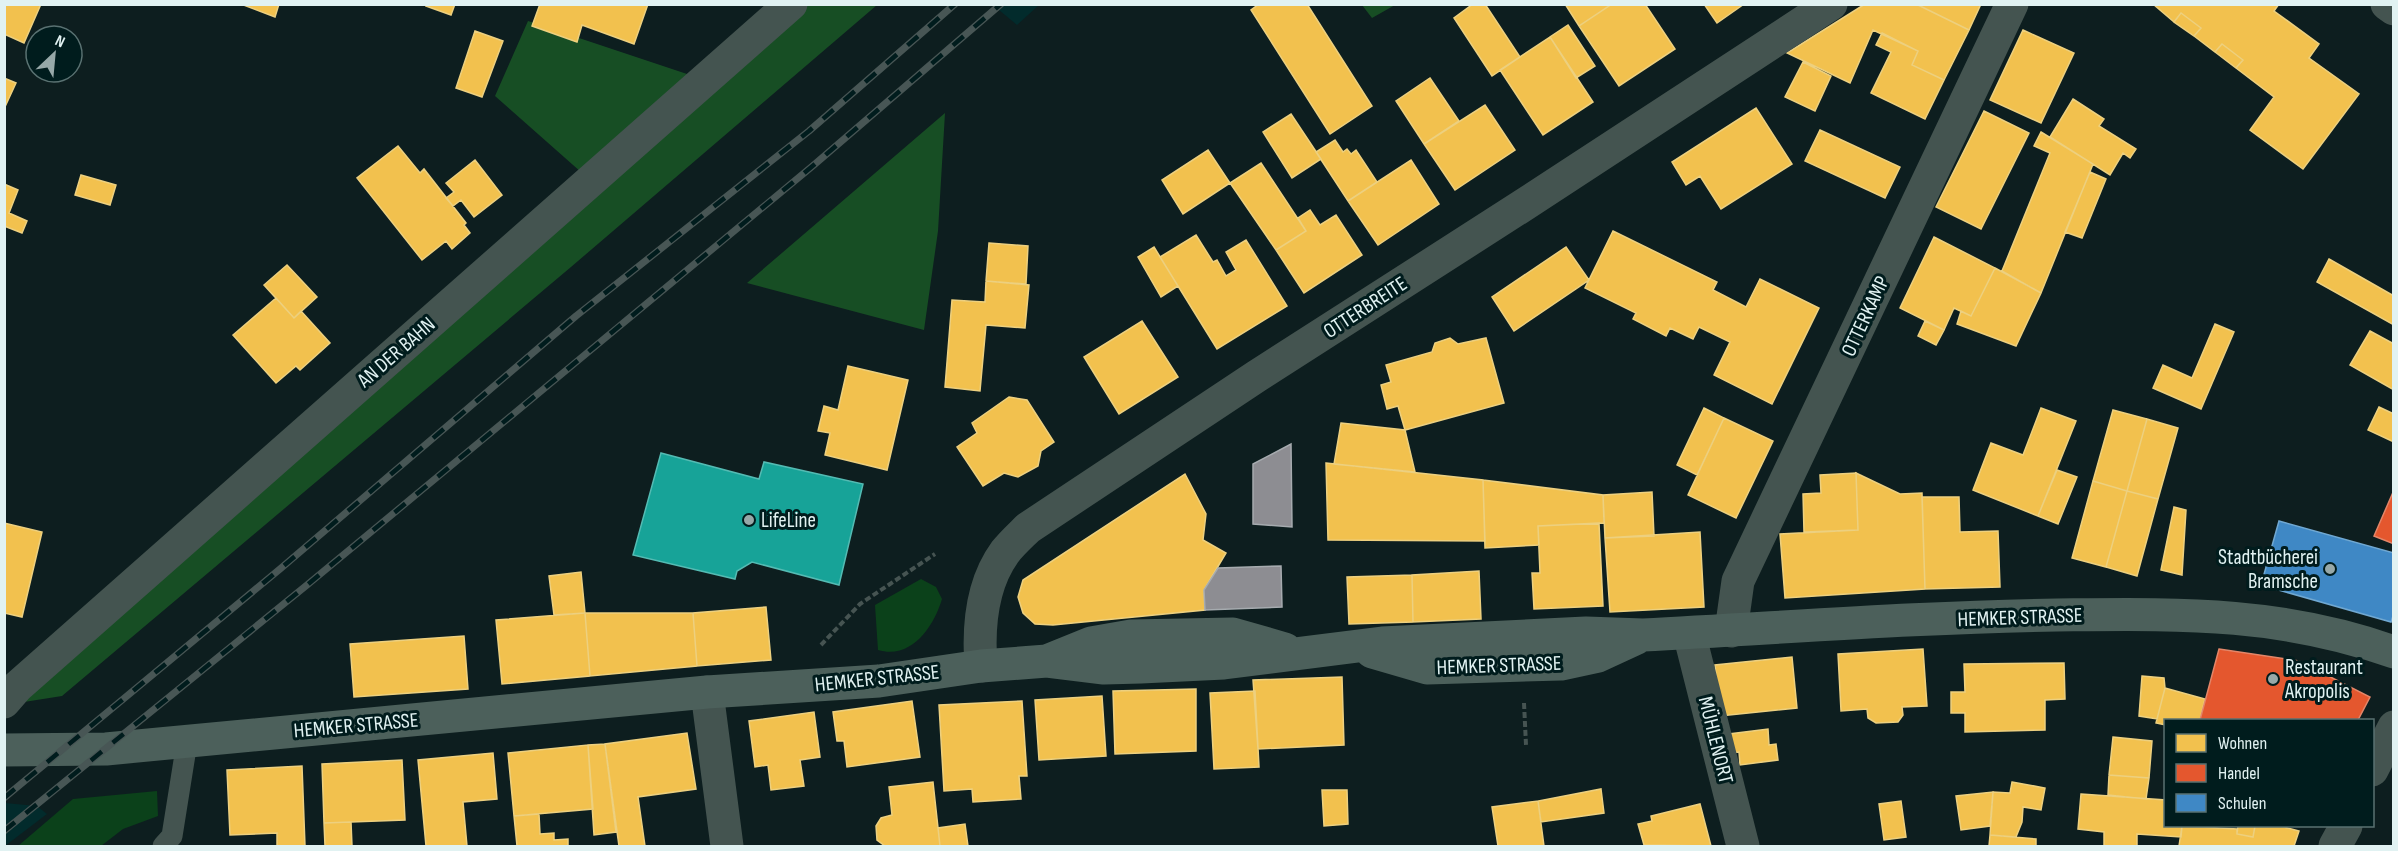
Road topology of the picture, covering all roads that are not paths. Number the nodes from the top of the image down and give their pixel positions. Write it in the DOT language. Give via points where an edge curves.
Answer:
graph roads {
  1 [pos="791,4"];
  2 [pos="1831,4"];
  3 [pos="2012,4"];
  4 [pos="2388,4"];
  5 [pos="2394,9"];
  6 [pos="1731,631"];
  7 [pos="1689,633"];
  8 [pos="2394,652"];
  9 [pos="981,666"];
  10 [pos="707,692"];
  11 [pos="4,702"];
  12 [pos="2394,727"];
  13 [pos="187,742"];
  14 [pos="4,750"];
  15 [pos="2374,768"];
  16 [pos="2345,827"];
  17 [pos="163,846"];
  18 [pos="727,846"];
  19 [pos="1743,846"];
  20 [pos="2335,846"];
  1 -- 11 [label="street, AN DER BAHN"];
  2 -- 9 [label="street, OTTERBREITE" via="1028,528 1005,552 988,585 979,630"];
  3 -- 6 [label="street, OTTERKAMP" via="1738,581"];
  4 -- 5 [label="street"];
  6 -- 7 [label="main road, HEMKER STRASSE"];
  6 -- 8 [label="main road, HEMKER STRASSE" via="2002,616 2178,614 2237,617 2302,627"];
  7 -- 9 [label="main road, HEMKER STRASSE" via="1586,633 1353,646 1224,663 1141,667 1104,668 1047,661"];
  7 -- 19 [label="street, MÜHLENORT"];
  9 -- 10 [label="main road, HEMKER STRASSE" via="879,681"];
  10 -- 13 [label="main road, HEMKER STRASSE"];
  10 -- 18 [label="street"];
  12 -- 15 [label="street"];
  13 -- 14 [label="main road, HEMKER STRASSE" via="106,749"];
  13 -- 17 [label="lane" via="172,836"];
  16 -- 20 [label="street"];
}
